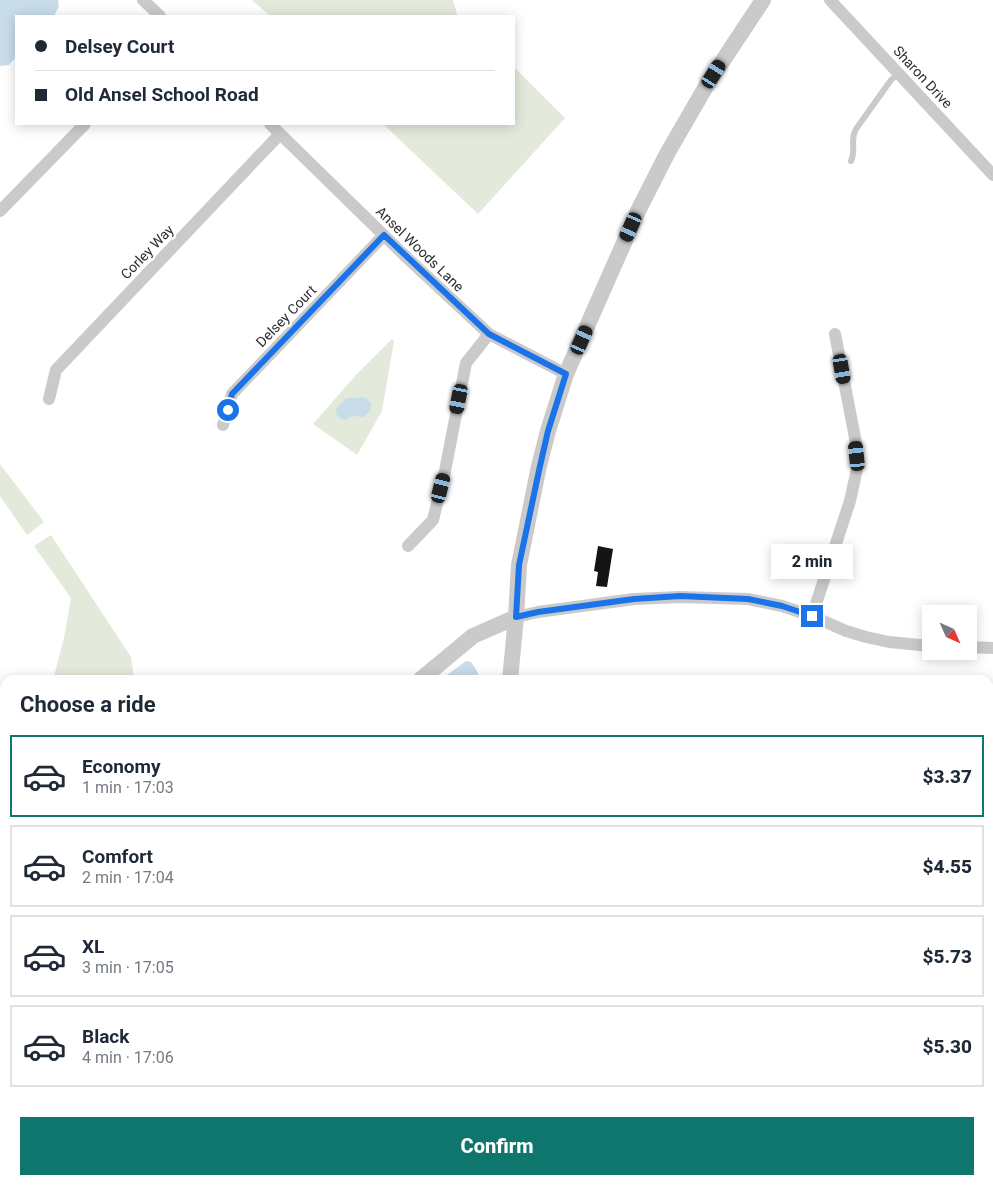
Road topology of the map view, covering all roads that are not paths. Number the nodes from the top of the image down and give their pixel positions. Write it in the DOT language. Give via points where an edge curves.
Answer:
graph roads {
  1 [pos="143,0"];
  2 [pos="763,0"];
  3 [pos="830,0"];
  4 [pos="159,15"];
  5 [pos="899,73"];
  6 [pos="84,125"];
  7 [pos="271,125"];
  8 [pos="280,134"];
  9 [pos="851,161"];
  10 [pos="993,175"];
  11 [pos="0,211"];
  12 [pos="384,235"];
  13 [pos="489,334"];
  14 [pos="835,334"];
  15 [pos="566,374"];
  16 [pos="49,399"];
  17 [pos="223,424"];
  18 [pos="408,546"];
  19 [pos="812,616"];
  20 [pos="516,617"];
  21 [pos="922,645"];
  22 [pos="978,647"];
  23 [pos="993,648"];
  24 [pos="426,675"];
  25 [pos="510,675"];
  1 -- 4 [label="street"];
  2 -- 15 [label="street" via="708,82 668,152 638,211"];
  3 -- 5 [label="street, Sharon Drive"];
  5 -- 9 [label="lane" via="853,135"];
  5 -- 10 [label="street, Sharon Drive"];
  6 -- 11 [label="street"];
  7 -- 8 [label="street, Ansel Woods Lane"];
  8 -- 12 [label="street, Ansel Woods Lane"];
  8 -- 16 [label="street, Corley Way" via="56,370"];
  12 -- 13 [label="street, Ansel Woods Lane"];
  12 -- 17 [label="street, Delsey Court" via="232,394"];
  13 -- 15 [label="street, Ansel Woods Lane"];
  13 -- 18 [label="street" via="466,363 433,520"];
  14 -- 19 [label="street" via="856,443 857,469 850,501"];
  15 -- 20 [label="street" via="548,431 519,565"];
  19 -- 20 [label="street" via="748,599 680,596 634,599"];
  19 -- 21 [label="street" via="866,637"];
  20 -- 24 [label="street" via="473,636"];
  20 -- 25 [label="street"];
  22 -- 23 [label="street"];
}
